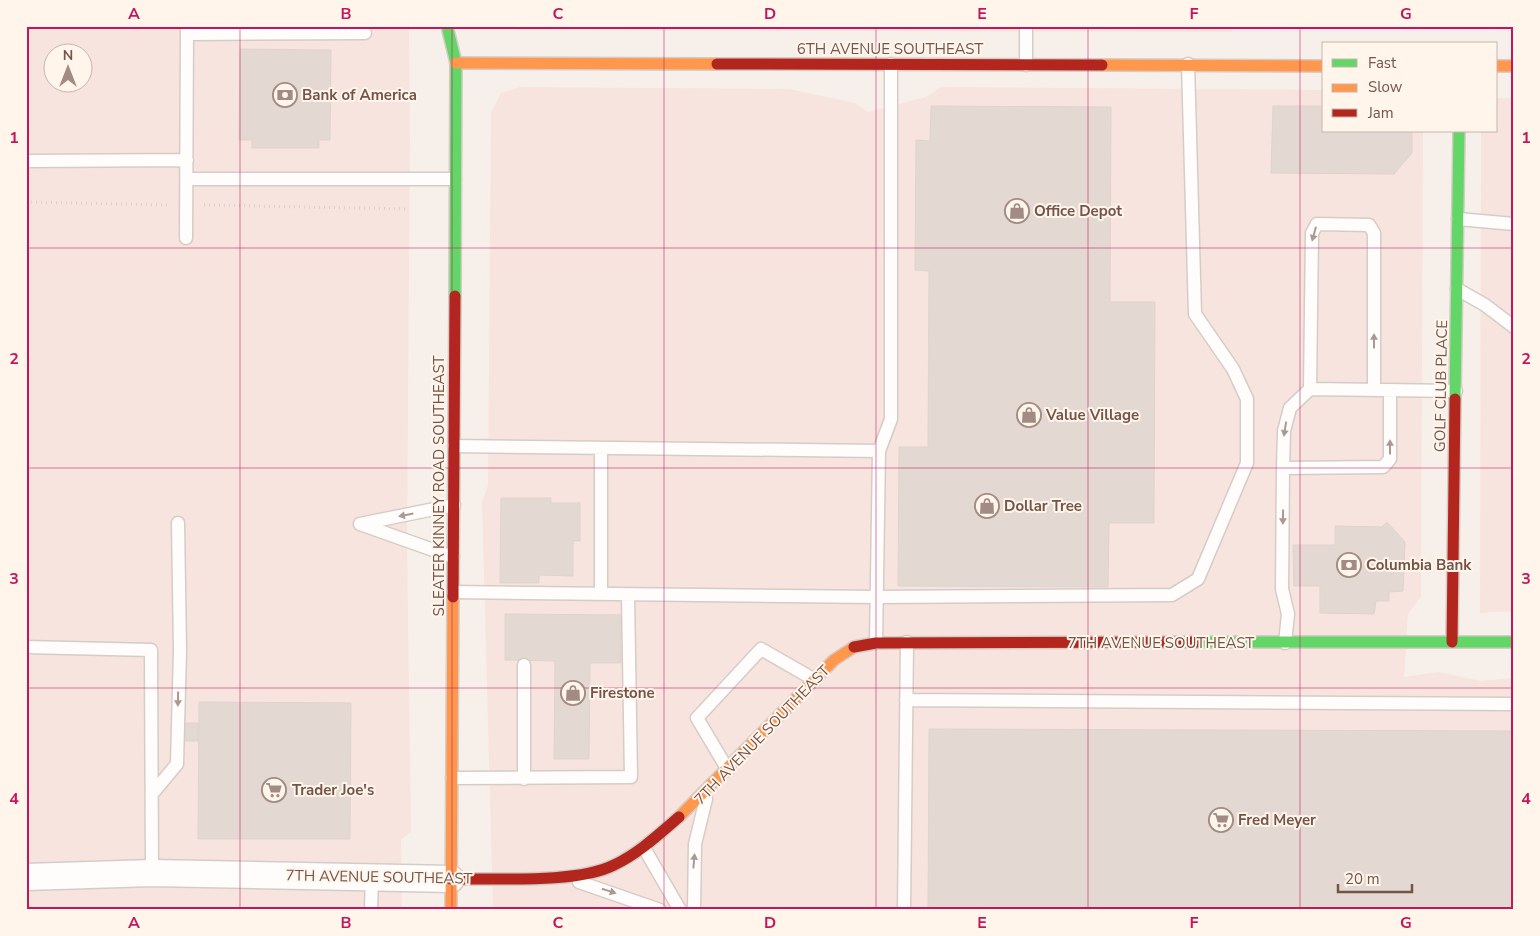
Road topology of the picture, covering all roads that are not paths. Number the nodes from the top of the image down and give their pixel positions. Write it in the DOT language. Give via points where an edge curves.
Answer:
graph roads {
  1 [pos="447,26"];
  2 [pos="1026,26"];
  3 [pos="187,30"];
  4 [pos="366,33"];
  5 [pos="462,45"];
  6 [pos="456,63"];
  7 [pos="891,64"];
  8 [pos="1188,64"];
  9 [pos="1026,65"];
  10 [pos="1322,66"];
  11 [pos="1498,66"];
  12 [pos="1514,66"];
  13 [pos="1459,132"];
  14 [pos="187,160"];
  15 [pos="26,161"];
  16 [pos="187,179"];
  17 [pos="456,179"];
  18 [pos="1458,219"];
  19 [pos="1514,224"];
  20 [pos="186,238"];
  21 [pos="1457,289"];
  22 [pos="1514,327"];
  23 [pos="1310,389"];
  24 [pos="1374,390"];
  25 [pos="1390,390"];
  26 [pos="1456,391"];
  27 [pos="454,446"];
  28 [pos="601,448"];
  29 [pos="879,451"];
  30 [pos="1283,468"];
  31 [pos="454,505"];
  32 [pos="178,523"];
  33 [pos="453,556"];
  34 [pos="453,592"];
  35 [pos="601,594"];
  36 [pos="628,594"];
  37 [pos="876,597"];
  38 [pos="907,642"];
  39 [pos="1452,642"];
  40 [pos="1514,642"];
  41 [pos="876,643"];
  42 [pos="1285,643"];
  43 [pos="26,647"];
  44 [pos="524,665"];
  45 [pos="815,680"];
  46 [pos="906,700"];
  47 [pos="1514,704"];
  48 [pos="728,770"];
  49 [pos="452,778"];
  50 [pos="524,778"];
  51 [pos="708,790"];
  52 [pos="152,794"];
  53 [pos="644,848"];
  54 [pos="152,872"];
  55 [pos="562,876"];
  56 [pos="26,877"];
  57 [pos="372,877"];
  58 [pos="451,879"];
  59 [pos="371,910"];
  60 [pos="451,910"];
  61 [pos="660,910"];
  62 [pos="680,910"];
  63 [pos="694,910"];
  64 [pos="904,910"];
  1 -- 6 [label="street, SLEATER KINNEY ROAD SOUTHEAST"];
  2 -- 9 [label="lane"];
  3 -- 4 [label="lane"];
  3 -- 14 [label="lane"];
  5 -- 6 [label="street, SLEATER KINNEY ROAD SOUTHEAST"];
  6 -- 7 [label="street, 6TH AVENUE SOUTHEAST"];
  6 -- 17 [label="street, SLEATER KINNEY ROAD SOUTHEAST"];
  7 -- 9 [label="street, 6TH AVENUE SOUTHEAST"];
  7 -- 29 [label="lane" via="891,419"];
  8 -- 9 [label="street, 6TH AVENUE SOUTHEAST"];
  8 -- 10 [label="street, 6TH AVENUE SOUTHEAST"];
  8 -- 37 [label="lane" via="1195,314 1233,369 1247,400 1247,463 1198,579 1172,595"];
  11 -- 12 [label="street"];
  13 -- 18 [label="street, GOLF CLUB PLACE"];
  14 -- 15 [label="lane"];
  14 -- 16 [label="lane"];
  16 -- 17 [label="lane"];
  16 -- 20 [label="lane"];
  17 -- 27 [label="street, SLEATER KINNEY ROAD SOUTHEAST"];
  18 -- 19 [label="lane"];
  18 -- 21 [label="street, GOLF CLUB PLACE"];
  21 -- 22 [label="lane"];
  21 -- 26 [label="street, GOLF CLUB PLACE"];
  23 -- 24 [label="lane"];
  24 -- 23 [label="lane, one-way" via="1374,234 1369,225 1317,224 1312,234"];
  23 -- 30 [label="lane, one-way" via="1290,408 1284,431"];
  24 -- 25 [label="lane"];
  25 -- 26 [label="lane"];
  30 -- 25 [label="lane, one-way" via="1383,467 1390,459"];
  26 -- 39 [label="street, GOLF CLUB PLACE"];
  27 -- 28 [label="lane"];
  27 -- 31 [label="street, SLEATER KINNEY ROAD SOUTHEAST"];
  28 -- 29 [label="lane"];
  28 -- 35 [label="lane"];
  29 -- 37 [label="lane"];
  30 -- 42 [label="lane, one-way" via="1282,589 1288,614"];
  31 -- 33 [label="street, SLEATER KINNEY ROAD SOUTHEAST"];
  31 -- 33 [label="lane, one-way" via="360,524"];
  32 -- 52 [label="lane, one-way" via="180,650 177,764"];
  33 -- 34 [label="street, SLEATER KINNEY ROAD SOUTHEAST"];
  34 -- 35 [label="lane"];
  34 -- 49 [label="street, SLEATER KINNEY ROAD SOUTHEAST"];
  35 -- 36 [label="lane"];
  36 -- 37 [label="lane"];
  36 -- 50 [label="lane" via="631,777"];
  37 -- 41 [label="lane"];
  38 -- 41 [label="street, 7TH AVENUE SOUTHEAST"];
  38 -- 42 [label="street, 7TH AVENUE SOUTHEAST"];
  38 -- 46 [label="lane"];
  39 -- 40 [label="street, 7TH AVENUE SOUTHEAST"];
  39 -- 42 [label="street, 7TH AVENUE SOUTHEAST"];
  41 -- 45 [label="street, 7TH AVENUE SOUTHEAST" via="852,648 834,660"];
  43 -- 52 [label="lane" via="151,650"];
  44 -- 50 [label="lane"];
  45 -- 48 [label="street, 7TH AVENUE SOUTHEAST"];
  45 -- 48 [label="lane" via="761,649 697,718"];
  46 -- 47 [label="lane"];
  46 -- 64 [label="lane"];
  48 -- 51 [label="street, 7TH AVENUE SOUTHEAST"];
  49 -- 50 [label="lane"];
  49 -- 58 [label="street, SLEATER KINNEY ROAD SOUTHEAST"];
  51 -- 53 [label="street, 7TH AVENUE SOUTHEAST"];
  63 -- 51 [label="lane, one-way" via="695,844"];
  52 -- 54 [label="lane"];
  53 -- 55 [label="street, 7TH AVENUE SOUTHEAST" via="613,866 582,876"];
  53 -- 62 [label="lane"];
  54 -- 56 [label="street, 7TH AVENUE SOUTHEAST"];
  54 -- 57 [label="street, 7TH AVENUE SOUTHEAST"];
  55 -- 58 [label="street, 7TH AVENUE SOUTHEAST"];
  55 -- 61 [label="lane, one-way"];
  57 -- 58 [label="street, 7TH AVENUE SOUTHEAST"];
  57 -- 59 [label="lane"];
  58 -- 60 [label="street, SLEATER KINNEY ROAD SOUTHEAST"];
}
